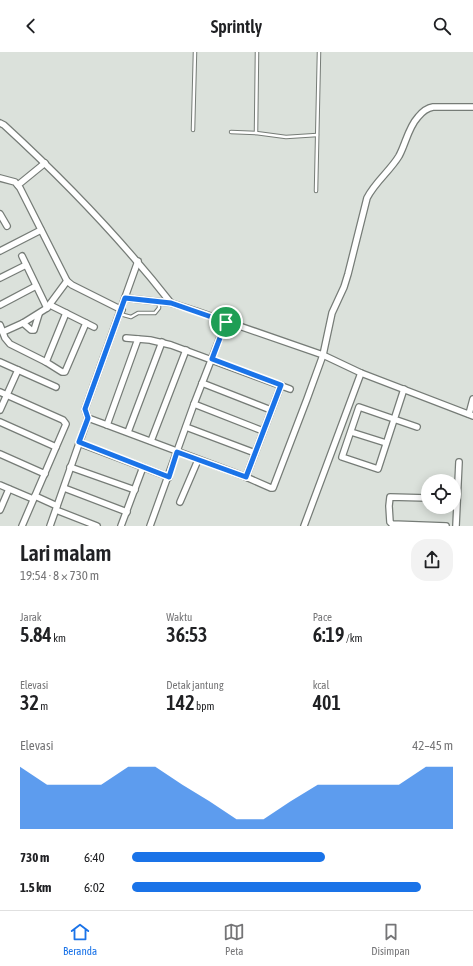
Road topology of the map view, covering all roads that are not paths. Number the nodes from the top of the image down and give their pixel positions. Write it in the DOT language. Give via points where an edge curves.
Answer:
graph roads {
  1 [pos="195,52"];
  2 [pos="257,52"];
  3 [pos="318,52"];
  4 [pos="473,107"];
  5 [pos="0,123"];
  6 [pos="193,130"];
  7 [pos="231,132"];
  8 [pos="256,133"];
  9 [pos="317,135"];
  10 [pos="45,162"];
  11 [pos="0,178"];
  12 [pos="18,185"];
  13 [pos="316,191"];
  14 [pos="1,217"];
  15 [pos="7,226"];
  16 [pos="41,230"];
  17 [pos="0,251"];
  18 [pos="22,256"];
  19 [pos="138,261"];
  20 [pos="26,265"];
  21 [pos="0,278"];
  22 [pos="67,281"];
  23 [pos="36,286"];
  24 [pos="125,298"];
  25 [pos="159,301"];
  26 [pos="171,303"];
  27 [pos="0,305"];
  28 [pos="49,306"];
  29 [pos="121,312"];
  30 [pos="66,313"];
  31 [pos="39,314"];
  32 [pos="226,322"];
  33 [pos="23,323"];
  34 [pos="86,324"];
  35 [pos="0,325"];
  36 [pos="94,328"];
  37 [pos="3,332"];
  38 [pos="126,338"];
  39 [pos="138,339"];
  40 [pos="162,342"];
  41 [pos="186,350"];
  42 [pos="322,355"];
  43 [pos="212,359"];
  44 [pos="0,362"];
  45 [pos="46,362"];
  46 [pos="18,370"];
  47 [pos="362,372"];
  48 [pos="202,383"];
  49 [pos="281,385"];
  50 [pos="56,387"];
  51 [pos="290,388"];
  52 [pos="404,389"];
  53 [pos="0,392"];
  54 [pos="7,395"];
  55 [pos="473,399"];
  56 [pos="194,404"];
  57 [pos="0,410"];
  58 [pos="272,410"];
  59 [pos="471,415"];
  60 [pos="88,418"];
  61 [pos="394,419"];
  62 [pos="0,422"];
  63 [pos="107,425"];
  64 [pos="186,427"];
  65 [pos="417,427"];
  66 [pos="263,431"];
  67 [pos="128,432"];
  68 [pos="351,432"];
  69 [pos="151,441"];
  70 [pos="79,442"];
  71 [pos="386,443"];
  72 [pos="56,447"];
  73 [pos="177,452"];
  74 [pos="255,453"];
  75 [pos="0,454"];
  76 [pos="198,460"];
  77 [pos="459,462"];
  78 [pos="70,467"];
  79 [pos="144,467"];
  80 [pos="45,474"];
  81 [pos="458,474"];
  82 [pos="169,477"];
  83 [pos="246,477"];
  84 [pos="0,485"];
  85 [pos="64,488"];
  86 [pos="9,489"];
  87 [pos="135,490"];
  88 [pos="36,498"];
  89 [pos="421,498"];
  90 [pos="180,502"];
  91 [pos="56,508"];
  92 [pos="0,510"];
  93 [pos="127,512"];
  94 [pos="456,514"];
  95 [pos="403,525"];
  96 [pos="22,526"];
  97 [pos="50,526"];
  98 [pos="97,526"];
  99 [pos="121,526"];
  100 [pos="150,526"];
  101 [pos="304,526"];
  102 [pos="446,526"];
  103 [pos="456,526"];
  1 -- 6 [label="lane"];
  2 -- 8 [label="lane"];
  3 -- 9 [label="lane"];
  4 -- 42 [label="street" via="433,107 422,112 414,121 398,158 372,188 367,198 344,287 332,312"];
  5 -- 10 [label="street"];
  7 -- 8 [label="lane"];
  8 -- 9 [label="lane" via="286,137"];
  9 -- 13 [label="lane"];
  10 -- 12 [label="street"];
  10 -- 19 [label="street"];
  11 -- 12 [label="street"];
  12 -- 16 [label="street"];
  14 -- 15 [label="street"];
  16 -- 17 [label="street"];
  16 -- 22 [label="street"];
  18 -- 20 [label="street"];
  19 -- 24 [label="street"];
  19 -- 26 [label="street"];
  20 -- 21 [label="street"];
  20 -- 23 [label="street"];
  22 -- 28 [label="street"];
  22 -- 29 [label="street"];
  23 -- 27 [label="street"];
  23 -- 28 [label="street"];
  24 -- 25 [label="street"];
  24 -- 29 [label="street"];
  25 -- 26 [label="street"];
  25 -- 29 [label="lane" via="159,308 155,313 138,313 131,317"];
  26 -- 32 [label="street"];
  28 -- 30 [label="street"];
  28 -- 31 [label="street"];
  29 -- 60 [label="street" via="85,409"];
  30 -- 34 [label="street"];
  30 -- 45 [label="street"];
  31 -- 33 [label="street"];
  31 -- 33 [label="street" via="34,330"];
  32 -- 42 [label="street"];
  32 -- 43 [label="street"];
  33 -- 37 [label="street"];
  34 -- 36 [label="street"];
  34 -- 45 [label="street" via="66,371 62,372"];
  35 -- 37 [label="street"];
  37 -- 45 [label="street" via="13,346"];
  38 -- 39 [label="street"];
  39 -- 40 [label="street"];
  39 -- 63 [label="street"];
  40 -- 41 [label="street"];
  40 -- 67 [label="street"];
  41 -- 43 [label="street"];
  41 -- 69 [label="street"];
  42 -- 47 [label="street"];
  42 -- 83 [label="street" via="275,487 271,488"];
  43 -- 48 [label="street"];
  43 -- 49 [label="street"];
  44 -- 46 [label="street"];
  46 -- 50 [label="street"];
  46 -- 54 [label="street"];
  47 -- 52 [label="street"];
  47 -- 101 [label="street"];
  48 -- 56 [label="street"];
  48 -- 58 [label="street"];
  49 -- 51 [label="street"];
  49 -- 58 [label="street"];
  52 -- 59 [label="street"];
  52 -- 61 [label="street"];
  53 -- 54 [label="street"];
  54 -- 57 [label="street"];
  54 -- 72 [label="street" via="65,422"];
  55 -- 59 [label="street"];
  56 -- 64 [label="street"];
  56 -- 66 [label="street"];
  58 -- 66 [label="street"];
  60 -- 63 [label="street"];
  60 -- 70 [label="street"];
  61 -- 65 [label="street"];
  61 -- 68 [label="street" via="359,407"];
  61 -- 71 [label="street"];
  62 -- 72 [label="street"];
  63 -- 67 [label="street"];
  64 -- 73 [label="street"];
  64 -- 74 [label="street"];
  66 -- 74 [label="street"];
  67 -- 69 [label="street"];
  68 -- 71 [label="street"];
  68 -- 71 [label="street" via="342,457 378,469"];
  69 -- 73 [label="street"];
  70 -- 78 [label="street"];
  70 -- 79 [label="street"];
  72 -- 80 [label="street"];
  73 -- 76 [label="street"];
  73 -- 82 [label="street"];
  74 -- 83 [label="street"];
  75 -- 80 [label="street"];
  76 -- 83 [label="street"];
  76 -- 90 [label="street"];
  77 -- 81 [label="street"];
  78 -- 85 [label="street"];
  78 -- 87 [label="street"];
  79 -- 82 [label="street"];
  79 -- 87 [label="street"];
  80 -- 88 [label="street"];
  82 -- 100 [label="street"];
  84 -- 86 [label="street"];
  85 -- 91 [label="street"];
  85 -- 93 [label="street"];
  86 -- 88 [label="street"];
  86 -- 92 [label="street"];
  87 -- 93 [label="street"];
  88 -- 91 [label="street" via="49,502"];
  88 -- 96 [label="street"];
  89 -- 95 [label="street" via="390,497 390,522"];
  91 -- 97 [label="street"];
  91 -- 98 [label="street"];
  93 -- 99 [label="street"];
  94 -- 103 [label="street"];
  95 -- 102 [label="street"];
}
